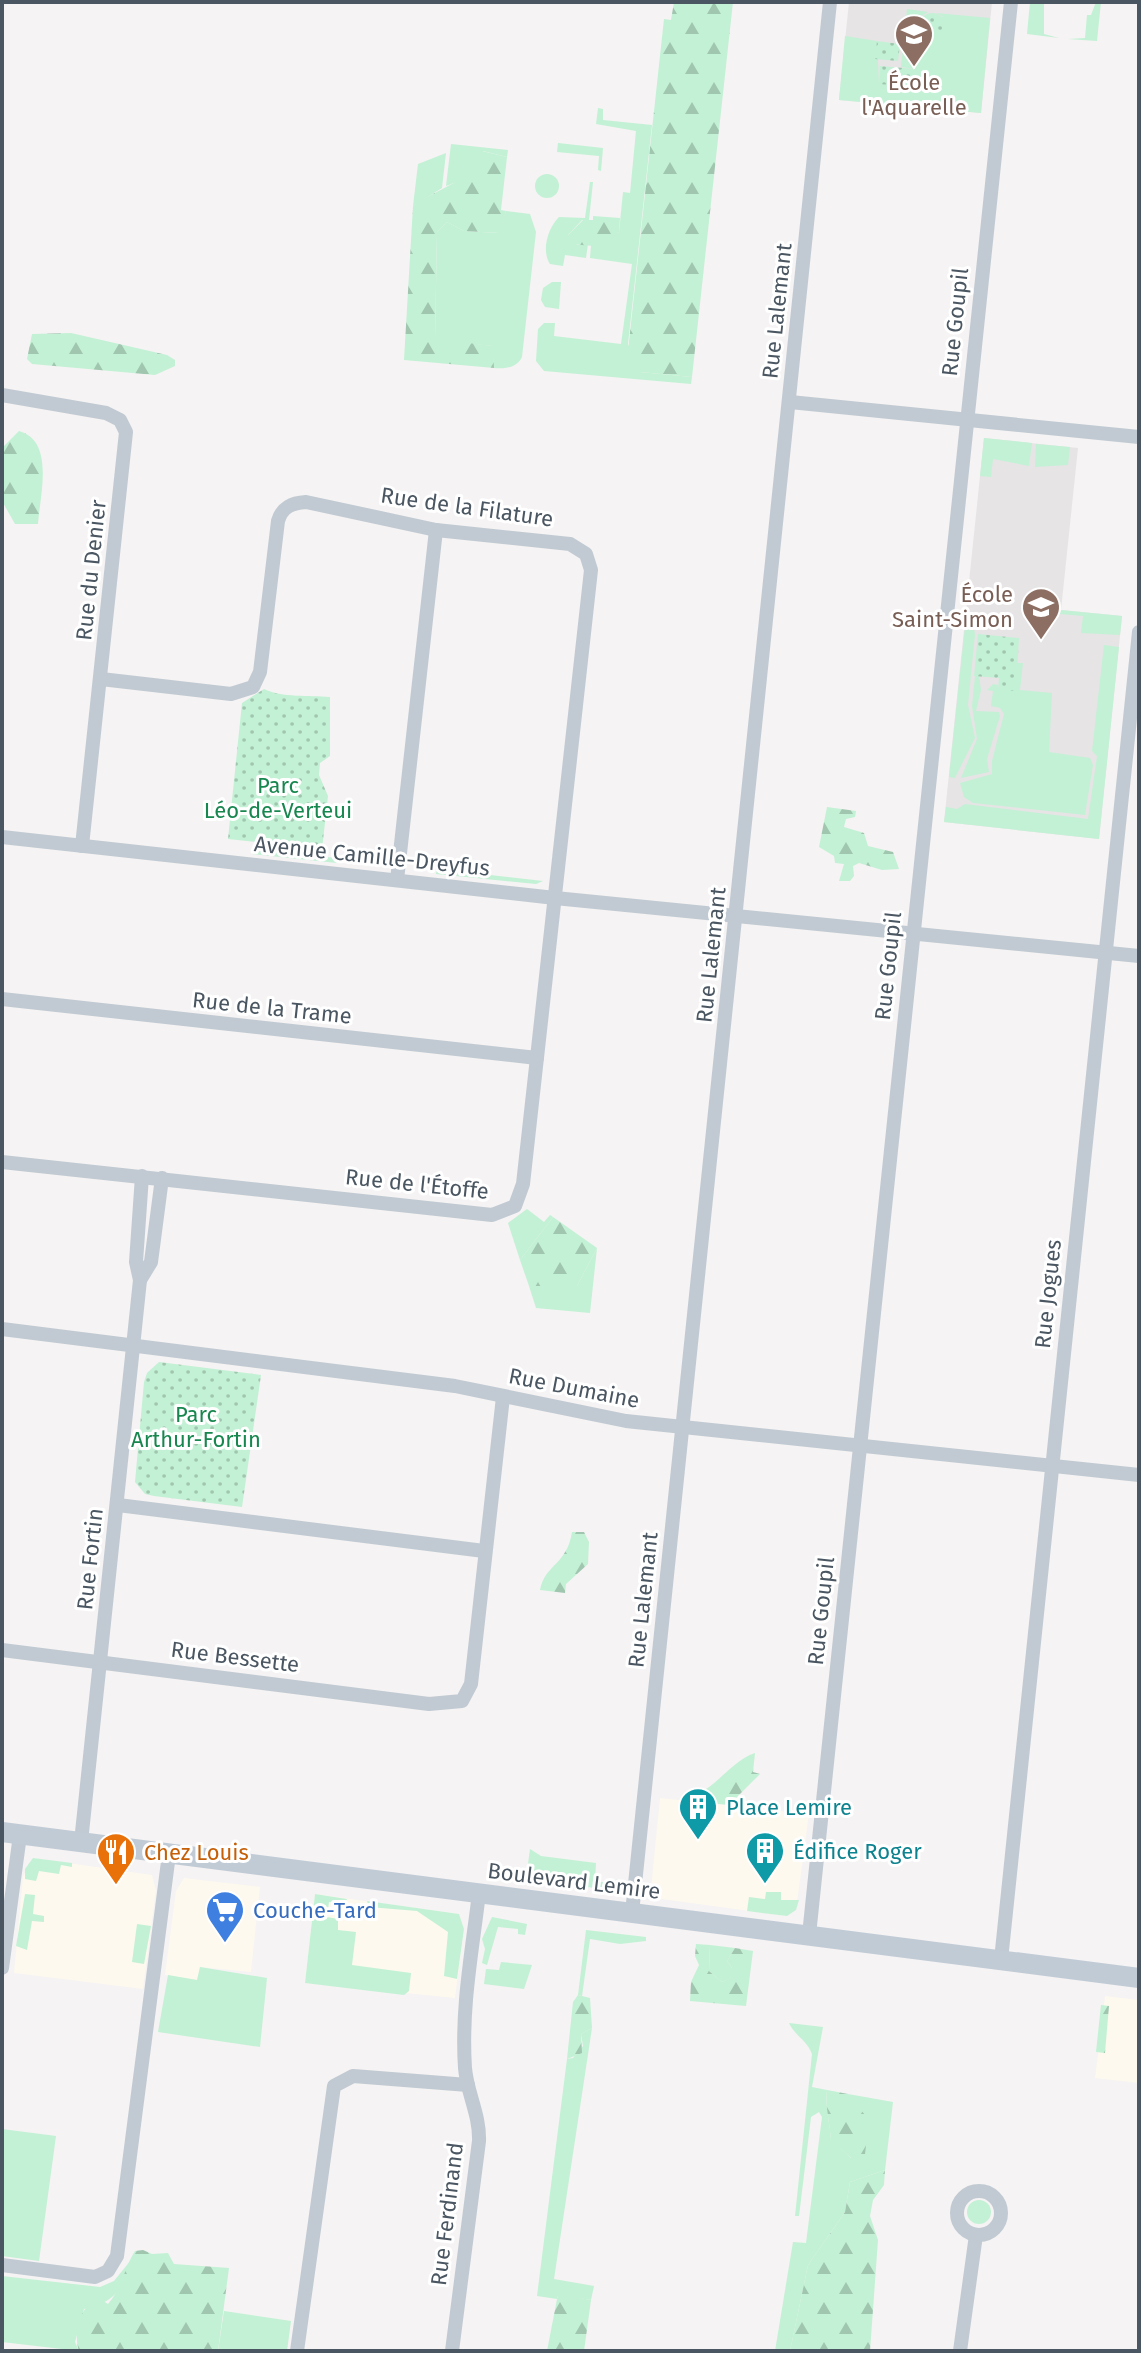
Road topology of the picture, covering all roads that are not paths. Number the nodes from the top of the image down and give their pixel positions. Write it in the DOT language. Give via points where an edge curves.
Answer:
graph roads {
  1 [pos="830,2"];
  2 [pos="1011,2"];
  3 [pos="2,395"];
  4 [pos="790,402"];
  5 [pos="967,420"];
  6 [pos="1139,437"];
  7 [pos="436,530"];
  8 [pos="1139,632"];
  9 [pos="101,679"];
  10 [pos="2,837"];
  11 [pos="82,846"];
  12 [pos="397,880"];
  13 [pos="555,898"];
  14 [pos="737,914"];
  15 [pos="914,933"];
  16 [pos="1105,952"];
  17 [pos="1139,956"];
  18 [pos="2,999"];
  19 [pos="537,1058"];
  20 [pos="2,1162"];
  21 [pos="142,1176"];
  22 [pos="162,1178"];
  23 [pos="140,1280"];
  24 [pos="2,1329"];
  25 [pos="134,1345"];
  26 [pos="503,1397"];
  27 [pos="683,1427"];
  28 [pos="861,1445"];
  29 [pos="1053,1466"];
  30 [pos="1139,1475"];
  31 [pos="118,1505"];
  32 [pos="484,1551"];
  33 [pos="2,1650"];
  34 [pos="100,1663"];
  35 [pos="11,1834"];
  36 [pos="81,1842"];
  37 [pos="169,1854"];
  38 [pos="479,1893"];
  39 [pos="632,1913"];
  40 [pos="809,1935"];
  41 [pos="1001,1960"];
  42 [pos="2,1968"];
  43 [pos="1139,1978"];
  44 [pos="468,2085"];
  45 [pos="976,2235"];
  46 [pos="2,2265"];
  47 [pos="297,2351"];
  48 [pos="452,2351"];
  49 [pos="960,2351"];
  1 -- 4 [label="street, Rue Lalemant"];
  2 -- 5 [label="street, Rue Goupil"];
  3 -- 9 [label="street, Rue du Denier" via="106,413 120,420 126,432"];
  4 -- 5 [label="street"];
  4 -- 14 [label="street, Rue Lalemant"];
  5 -- 6 [label="street"];
  5 -- 15 [label="street, Rue Goupil"];
  7 -- 9 [label="street, Rue de la Filature" via="306,502 293,504 278,521 260,672 253,687 231,694"];
  7 -- 12 [label="street"];
  7 -- 13 [label="street, Rue de la Filature" via="570,544 586,554 590,565"];
  8 -- 16 [label="street, Rue Jogues"];
  9 -- 11 [label="street, Rue du Denier"];
  10 -- 11 [label="street, Avenue Camille-Dreyfus"];
  11 -- 12 [label="street, Avenue Camille-Dreyfus"];
  12 -- 13 [label="street, Avenue Camille-Dreyfus"];
  13 -- 14 [label="street, Avenue Camille-Dreyfus"];
  13 -- 19 [label="street, Rue de l'Étoffe"];
  14 -- 15 [label="street, Avenue Camille-Dreyfus"];
  14 -- 27 [label="street, Rue Lalemant"];
  15 -- 16 [label="street, Avenue Camille-Dreyfus"];
  15 -- 28 [label="street, Rue Goupil"];
  16 -- 17 [label="street, Avenue Camille-Dreyfus"];
  16 -- 29 [label="street, Rue Jogues"];
  18 -- 19 [label="street, Rue de la Trame"];
  19 -- 22 [label="street, Rue de l'Étoffe" via="523,1184 519,1200 505,1213"];
  20 -- 21 [label="street, Rue de l'Étoffe"];
  21 -- 22 [label="street, Rue de l'Étoffe"];
  21 -- 23 [label="street, Rue Fortin" via="136,1254"];
  22 -- 23 [label="street, Rue Fortin" via="151,1262"];
  23 -- 25 [label="street, Rue Fortin"];
  24 -- 25 [label="street, Rue Dumaine"];
  25 -- 26 [label="street, Rue Dumaine" via="455,1386"];
  25 -- 31 [label="street, Rue Fortin"];
  26 -- 27 [label="street, Rue Dumaine" via="583,1415"];
  26 -- 32 [label="street"];
  27 -- 28 [label="street, Rue Dumaine"];
  27 -- 39 [label="street, Rue Lalemant"];
  28 -- 29 [label="street, Rue Dumaine"];
  28 -- 40 [label="street, Rue Goupil"];
  29 -- 30 [label="street, Rue Dumaine"];
  29 -- 41 [label="street, Rue Jogues"];
  31 -- 32 [label="street"];
  31 -- 34 [label="street, Rue Fortin"];
  32 -- 34 [label="street, Rue Bessette" via="471,1684 462,1701 429,1704"];
  33 -- 34 [label="street, Rue Bessette"];
  34 -- 36 [label="street, Rue Fortin"];
  35 -- 36 [label="main road, Boulevard Lemire"];
  35 -- 42 [label="street"];
  36 -- 37 [label="main road, Boulevard Lemire"];
  37 -- 38 [label="main road, Boulevard Lemire"];
  37 -- 46 [label="street" via="118,2251 105,2273 91,2278"];
  38 -- 39 [label="main road, Boulevard Lemire"];
  38 -- 44 [label="street, Rue Ferdinand" via="464,1999"];
  39 -- 40 [label="main road, Boulevard Lemire"];
  40 -- 41 [label="main road, Boulevard Lemire"];
  41 -- 43 [label="main road, Boulevard Lemire"];
  44 -- 47 [label="street" via="353,2076 334,2086"];
  44 -- 48 [label="street, Rue Ferdinand" via="479,2141"];
  45 -- 49 [label="street"];
}
